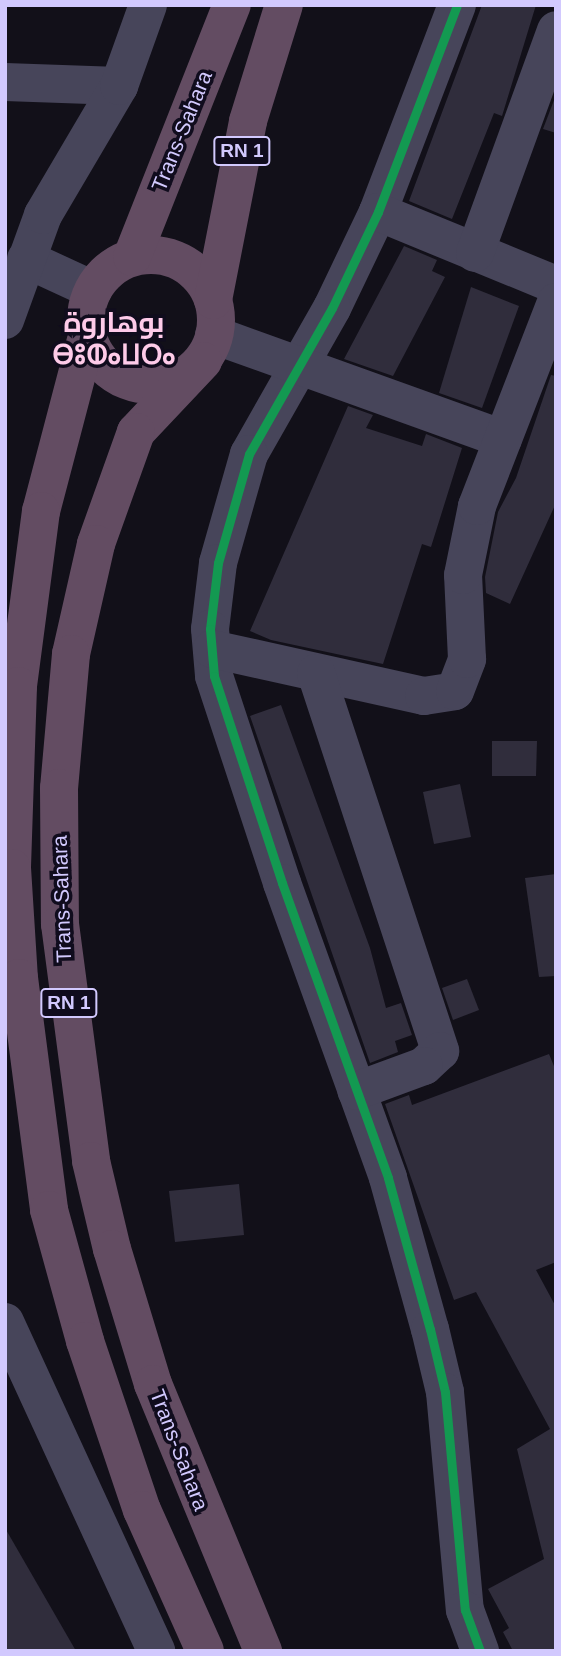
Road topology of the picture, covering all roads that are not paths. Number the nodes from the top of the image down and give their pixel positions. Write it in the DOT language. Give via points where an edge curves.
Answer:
graph roads {
  1 [pos="148,5"];
  2 [pos="232,5"];
  3 [pos="284,5"];
  4 [pos="457,5"];
  5 [pos="556,30"];
  6 [pos="5,82"];
  7 [pos="119,86"];
  8 [pos="378,212"];
  9 [pos="475,253"];
  10 [pos="132,257"];
  11 [pos="26,259"];
  12 [pos="556,285"];
  13 [pos="93,290"];
  14 [pos="556,302"];
  15 [pos="5,320"];
  16 [pos="210,332"];
  17 [pos="87,336"];
  18 [pos="299,368"];
  19 [pos="503,439"];
  20 [pos="212,649"];
  21 [pos="316,673"];
  22 [pos="356,1091"];
  23 [pos="5,1322"];
  24 [pos="156,1651"];
  25 [pos="205,1651"];
  26 [pos="263,1651"];
  27 [pos="480,1651"];
  1 -- 7 [label="street"];
  2 -- 10 [label="highway, Trans-Sahara / RN 1"];
  3 -- 16 [label="highway, RN 1" via="248,121"];
  4 -- 8 [label="street"];
  5 -- 9 [label="street"];
  6 -- 7 [label="street"];
  7 -- 11 [label="street" via="43,215"];
  8 -- 9 [label="street"];
  8 -- 18 [label="street"];
  9 -- 12 [label="street"];
  10 -- 13 [label="highway" via="118,262"];
  10 -- 16 [label="highway" via="167,257 187,266"];
  11 -- 13 [label="street"];
  11 -- 15 [label="street"];
  13 -- 17 [label="highway" via="86,313"];
  14 -- 19 [label="street"];
  16 -- 17 [label="highway" via="169,384 128,382 110,371"];
  16 -- 18 [label="street"];
  16 -- 26 [label="highway, Trans-Sahara / RN 1" via="136,432 96,544 71,654 59,788 60,924 91,1161 112,1250 153,1384 215,1544"];
  17 -- 25 [label="highway, RN 1" via="41,511 18,686 12,868 19,978 49,1210 81,1328 142,1510"];
  18 -- 19 [label="street"];
  18 -- 20 [label="street" via="249,454 218,563"];
  19 -- 21 [label="street" via="477,506 463,575 467,659 455,691 424,696"];
  20 -- 21 [label="street"];
  20 -- 22 [label="street" via="223,702"];
  21 -- 22 [label="street" via="440,1051 424,1066"];
  22 -- 27 [label="street" via="388,1178 445,1392 465,1610"];
  23 -- 24 [label="street"];
}
